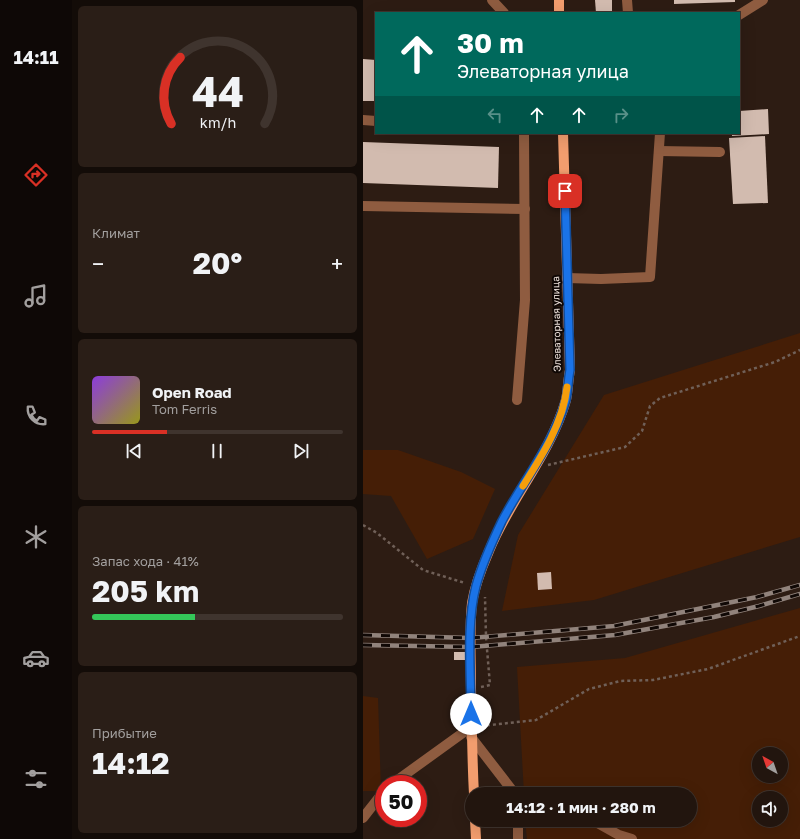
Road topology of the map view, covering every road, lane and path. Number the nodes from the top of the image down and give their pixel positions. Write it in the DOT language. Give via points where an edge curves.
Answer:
graph roads {
  1 [pos="492,0"];
  2 [pos="559,0"];
  3 [pos="627,0"];
  4 [pos="763,0"];
  5 [pos="503,12"];
  6 [pos="559,12"];
  7 [pos="628,12"];
  8 [pos="740,14"];
  9 [pos="363,120"];
  10 [pos="375,120"];
  11 [pos="524,134"];
  12 [pos="563,134"];
  13 [pos="660,134"];
  14 [pos="659,151"];
  15 [pos="720,152"];
  16 [pos="363,206"];
  17 [pos="525,210"];
  18 [pos="567,278"];
  19 [pos="800,350"];
  20 [pos="517,400"];
  21 [pos="534,468"];
  22 [pos="363,525"];
  23 [pos="476,586"];
  24 [pos="800,636"];
  25 [pos="471,689"];
  26 [pos="471,727"];
  27 [pos="471,737"];
  28 [pos="404,775"];
  29 [pos="474,787"];
  30 [pos="510,787"];
  31 [pos="375,803"];
  32 [pos="363,818"];
  33 [pos="475,827"];
  34 [pos="518,827"];
  35 [pos="605,827"];
  36 [pos="476,839"];
  37 [pos="519,839"];
  38 [pos="632,839"];
  1 -- 5 [label="lane"];
  2 -- 6 [label="main road"];
  3 -- 7 [label="lane"];
  4 -- 8 [label="lane"];
  9 -- 10 [label="lane"];
  11 -- 17 [label="lane"];
  12 -- 18 [label="main road, Элеваторная улица"];
  13 -- 14 [label="lane"];
  14 -- 15 [label="lane"];
  14 -- 18 [label="lane" via="650,276"];
  16 -- 17 [label="lane"];
  17 -- 20 [label="lane" via="525,300"];
  18 -- 21 [label="main road, Элеваторная улица" via="570,370 566,399 553,434"];
  19 -- 21 [label="path" via="775,362 660,398 651,406 642,431 625,447"];
  21 -- 23 [label="main road, Элеваторная улица" via="502,521"];
  22 -- 23 [label="path" via="423,570"];
  23 -- 25 [label="main road, Элеваторная улица" via="471,642"];
  23 -- 25 [label="path" via="485,593 490,685"];
  24 -- 26 [label="path" via="708,669 653,680 620,681 589,689 536,720"];
  25 -- 26 [label="main road, Элеваторная улица"];
  26 -- 27 [label="main road, Элеваторная улица"];
  26 -- 28 [label="lane"];
  27 -- 29 [label="main road, Элеваторная улица"];
  27 -- 30 [label="lane"];
  31 -- 32 [label="lane"];
  33 -- 36 [label="main road"];
  34 -- 37 [label="lane"];
  35 -- 38 [label="lane"];
}
